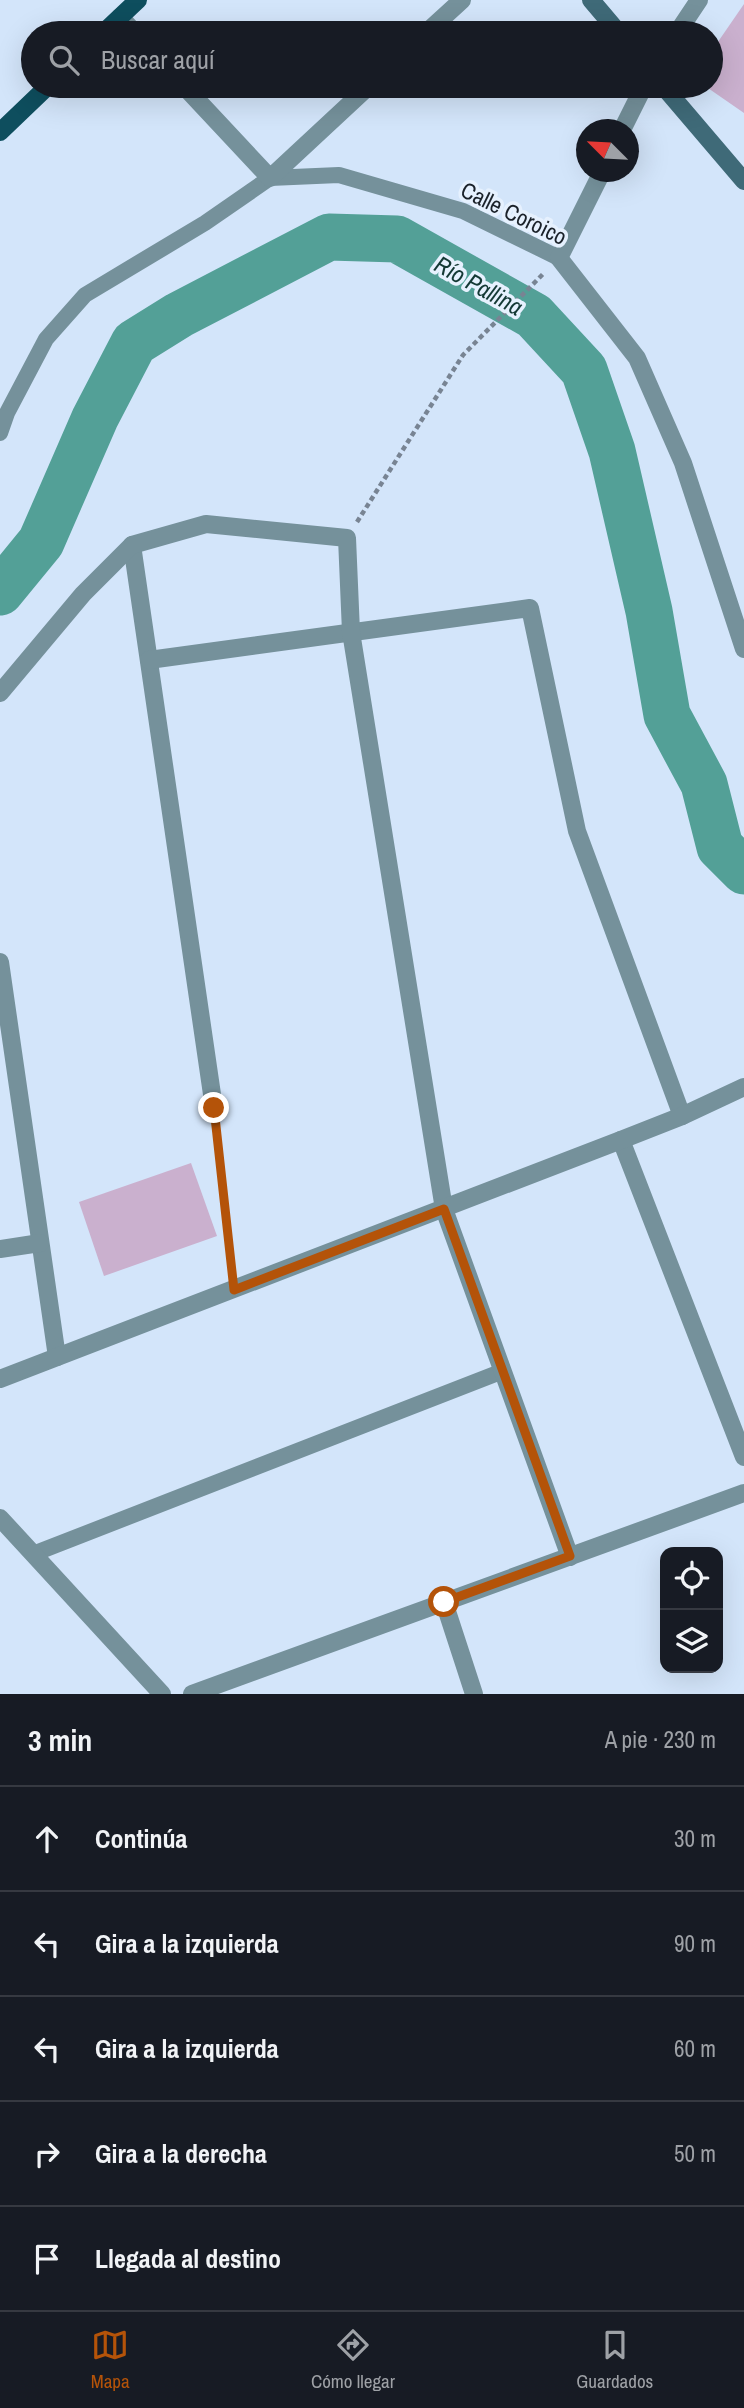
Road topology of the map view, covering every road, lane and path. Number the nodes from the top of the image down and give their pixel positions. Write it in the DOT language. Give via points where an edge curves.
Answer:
graph roads {
  1 [pos="138,0"];
  2 [pos="462,0"];
  3 [pos="591,0"];
  4 [pos="699,0"];
  5 [pos="120,17"];
  6 [pos="116,21"];
  7 [pos="124,21"];
  8 [pos="439,21"];
  9 [pos="609,21"];
  10 [pos="685,21"];
  11 [pos="35,98"];
  12 [pos="195,98"];
  13 [pos="356,98"];
  14 [pos="638,98"];
  15 [pos="673,98"];
  16 [pos="628,119"];
  17 [pos="0,132"];
  18 [pos="270,178"];
  19 [pos="744,181"];
  20 [pos="597,182"];
  21 [pos="559,258"];
  22 [pos="536,280"];
  23 [pos="0,433"];
  24 [pos="347,538"];
  25 [pos="132,545"];
  26 [pos="351,632"];
  27 [pos="742,636"];
  28 [pos="149,660"];
  29 [pos="0,694"];
  30 [pos="0,962"];
  31 [pos="744,1087"];
  32 [pos="214,1108"];
  33 [pos="682,1116"];
  34 [pos="621,1140"];
  35 [pos="444,1209"];
  36 [pos="40,1243"];
  37 [pos="0,1249"];
  38 [pos="234,1290"];
  39 [pos="57,1357"];
  40 [pos="503,1371"];
  41 [pos="0,1379"];
  42 [pos="744,1457"];
  43 [pos="744,1493"];
  44 [pos="0,1518"];
  45 [pos="33,1554"];
  46 [pos="570,1556"];
  47 [pos="444,1602"];
  48 [pos="162,1694"];
  49 [pos="192,1694"];
  50 [pos="474,1694"];
  1 -- 5 [label="main road"];
  2 -- 8 [label="street"];
  3 -- 9 [label="main road"];
  4 -- 10 [label="street"];
  5 -- 6 [label="main road"];
  5 -- 7 [label="street"];
  11 -- 17 [label="main road"];
  12 -- 18 [label="street"];
  13 -- 18 [label="street"];
  14 -- 16 [label="street"];
  15 -- 19 [label="main road"];
  18 -- 21 [label="lane, Calle Coroico" via="339,175 463,211"];
  18 -- 23 [label="lane" via="85,295 46,339"];
  20 -- 21 [label="street"];
  21 -- 27 [label="street, Calle Coroico" via="637,358 683,463"];
  22 -- 24 [label="path" via="463,355"];
  24 -- 25 [label="street" via="206,524"];
  24 -- 26 [label="street"];
  25 -- 28 [label="street"];
  25 -- 29 [label="street" via="83,594"];
  26 -- 28 [label="street"];
  26 -- 33 [label="street" via="530,608 577,831"];
  26 -- 35 [label="street"];
  28 -- 32 [label="street"];
  30 -- 36 [label="street"];
  31 -- 33 [label="street"];
  32 -- 38 [label="path"];
  33 -- 34 [label="street"];
  34 -- 35 [label="street"];
  34 -- 42 [label="street"];
  35 -- 38 [label="street"];
  35 -- 40 [label="street"];
  36 -- 37 [label="street"];
  36 -- 39 [label="street"];
  38 -- 39 [label="street"];
  39 -- 41 [label="street"];
  40 -- 45 [label="lane"];
  40 -- 46 [label="street"];
  43 -- 46 [label="street"];
  44 -- 45 [label="street"];
  45 -- 48 [label="street"];
  46 -- 47 [label="street"];
  47 -- 49 [label="street"];
  47 -- 50 [label="street"];
}
